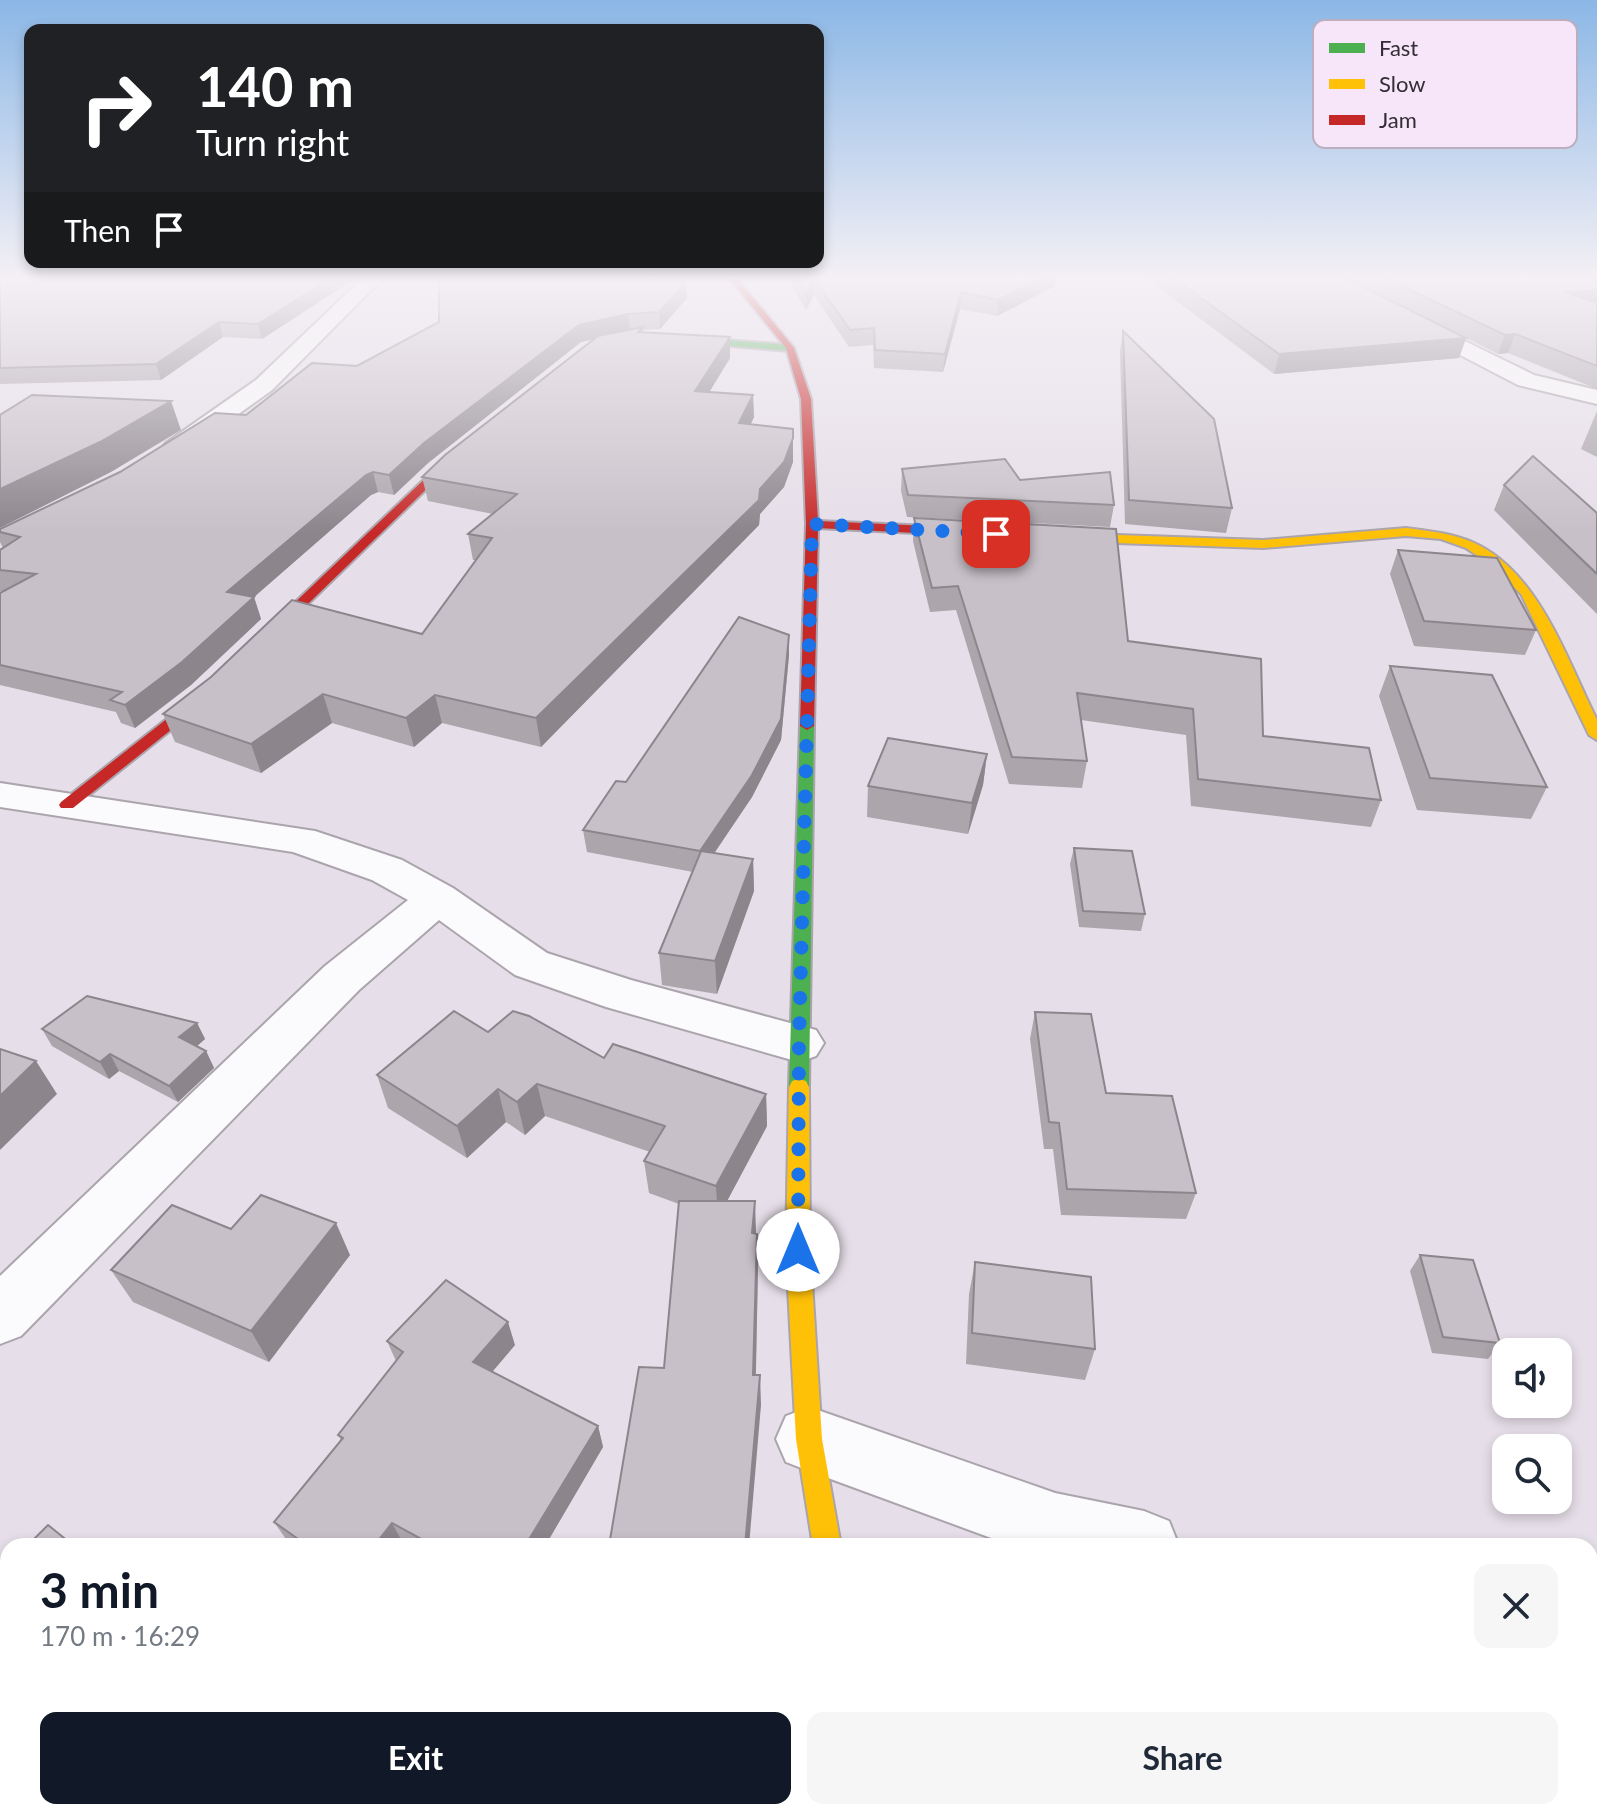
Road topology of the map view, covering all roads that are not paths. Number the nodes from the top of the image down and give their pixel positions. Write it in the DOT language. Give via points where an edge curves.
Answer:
graph roads {
  1 [pos="287,363"];
  2 [pos="795,363"];
  3 [pos="1492,363"];
  4 [pos="1597,397"];
  5 [pos="477,441"];
  6 [pos="159,457"];
  7 [pos="812,524"];
  8 [pos="996,534"];
  9 [pos="1042,536"];
  10 [pos="1597,735"];
  11 [pos="0,795"];
  12 [pos="67,805"];
  13 [pos="438,898"];
  14 [pos="799,1043"];
  15 [pos="0,1316"];
  16 [pos="809,1439"];
  17 [pos="826,1538"];
  18 [pos="1107,1538"];
  1 -- 6 [label="street" via="264,385"];
  2 -- 7 [label="street" via="806,399"];
  3 -- 4 [label="street" via="1526,380"];
  5 -- 12 [label="street" via="439,471 206,695"];
  7 -- 8 [label="street"];
  7 -- 14 [label="street"];
  9 -- 10 [label="street" via="1249,545 1406,532 1470,545 1527,592"];
  11 -- 12 [label="street"];
  12 -- 13 [label="street" via="300,840 387,870"];
  13 -- 14 [label="street" via="531,964"];
  13 -- 15 [label="street" via="342,978"];
  14 -- 16 [label="street" via="798,1250"];
  16 -- 17 [label="street"];
  16 -- 18 [label="street" via="1055,1527"];
}
